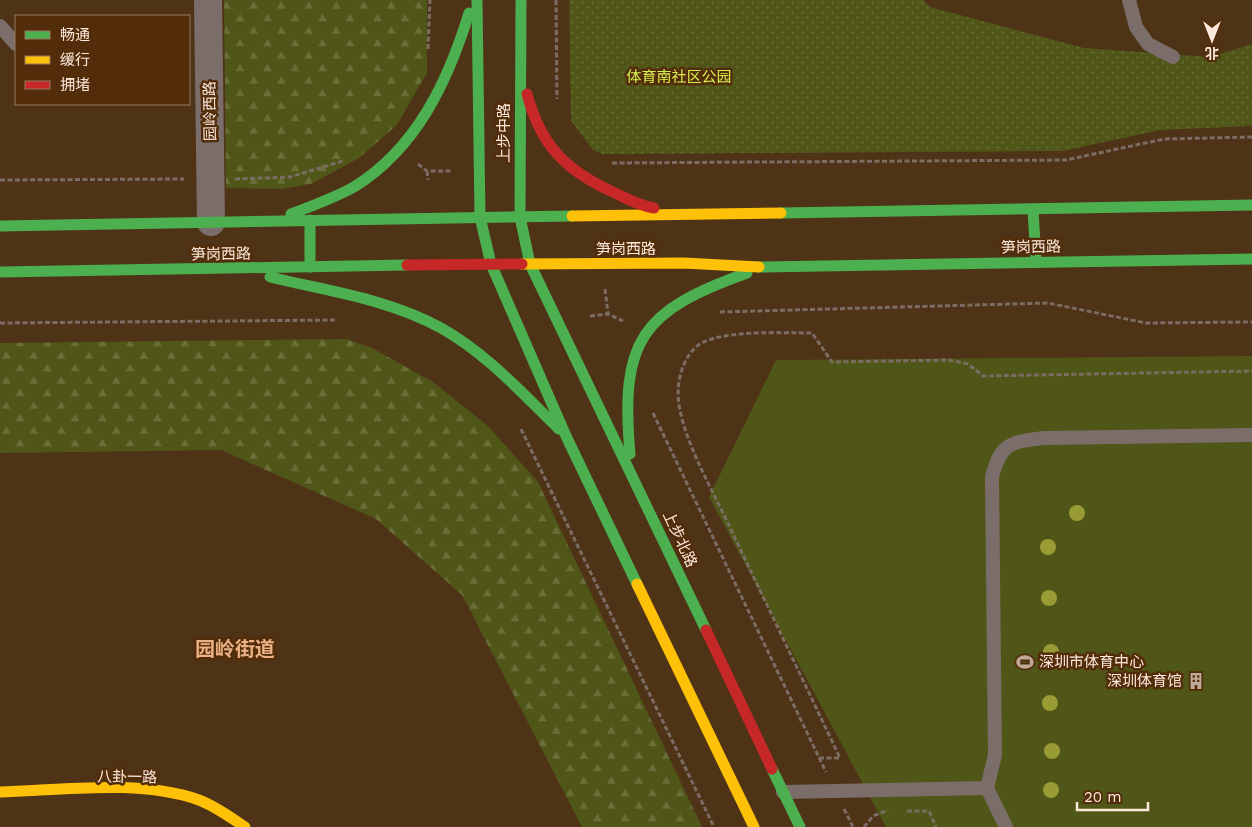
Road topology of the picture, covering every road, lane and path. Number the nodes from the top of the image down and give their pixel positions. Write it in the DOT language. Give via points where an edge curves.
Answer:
graph roads {
  1 [pos="208,0"];
  2 [pos="430,0"];
  3 [pos="472,0"];
  4 [pos="477,0"];
  5 [pos="521,0"];
  6 [pos="556,0"];
  7 [pos="1129,0"];
  8 [pos="0,26"];
  9 [pos="15,43"];
  10 [pos="428,50"];
  11 [pos="520,56"];
  12 [pos="1173,56"];
  13 [pos="557,103"];
  14 [pos="1252,137"];
  15 [pos="350,158"];
  16 [pos="605,163"];
  17 [pos="453,170"];
  18 [pos="233,178"];
  19 [pos="192,179"];
  20 [pos="0,180"];
  21 [pos="428,180"];
  22 [pos="1252,205"];
  23 [pos="1033,209"];
  24 [pos="697,214"];
  25 [pos="520,216"];
  26 [pos="480,217"];
  27 [pos="310,220"];
  28 [pos="273,221"];
  29 [pos="211,222"];
  30 [pos="0,226"];
  31 [pos="1252,258"];
  32 [pos="1036,262"];
  33 [pos="491,264"];
  34 [pos="530,264"];
  35 [pos="310,267"];
  36 [pos="764,267"];
  37 [pos="237,269"];
  38 [pos="0,272"];
  39 [pos="605,289"];
  40 [pos="718,312"];
  41 [pos="608,314"];
  42 [pos="590,316"];
  43 [pos="341,320"];
  44 [pos="625,321"];
  45 [pos="1252,322"];
  46 [pos="0,323"];
  47 [pos="1252,371"];
  48 [pos="652,410"];
  49 [pos="518,424"];
  50 [pos="1252,434"];
  51 [pos="566,436"];
  52 [pos="632,473"];
  53 [pos="819,758"];
  54 [pos="987,788"];
  55 [pos="834,789"];
  56 [pos="0,792"];
  57 [pos="783,792"];
  58 [pos="897,810"];
  59 [pos="905,810"];
  60 [pos="245,827"];
  61 [pos="714,827"];
  62 [pos="754,827"];
  63 [pos="800,827"];
  64 [pos="853,827"];
  65 [pos="864,827"];
  66 [pos="936,827"];
  67 [pos="1006,827"];
  1 -- 29 [label="street, 园岭西路"];
  2 -- 10 [label="path"];
  3 -- 28 [label="main road" via="460,43 437,97 398,149 354,186 321,203"];
  4 -- 26 [label="main road, 上步中路"];
  5 -- 11 [label="main road, 上步中路"];
  6 -- 13 [label="path"];
  7 -- 12 [label="lane" via="1136,27 1148,44"];
  8 -- 9 [label="lane"];
  11 -- 24 [label="main road" via="535,120 544,141 566,167 601,188 645,207"];
  11 -- 25 [label="main road, 上步中路"];
  14 -- 16 [label="path" via="1164,140 1066,160"];
  15 -- 18 [label="path" via="290,177"];
  17 -- 21 [label="path" via="427,171"];
  19 -- 20 [label="path"];
  22 -- 23 [label="main road"];
  23 -- 24 [label="main road"];
  23 -- 32 [label="main road"];
  24 -- 25 [label="main road"];
  25 -- 26 [label="main road"];
  25 -- 34 [label="main road, 上步中路"];
  26 -- 27 [label="main road"];
  26 -- 33 [label="main road, 上步中路"];
  27 -- 28 [label="main road"];
  27 -- 35 [label="main road"];
  28 -- 29 [label="main road"];
  29 -- 30 [label="main road"];
  31 -- 32 [label="main road, 笋岗西路"];
  32 -- 36 [label="main road, 笋岗西路"];
  33 -- 34 [label="main road, 笋岗西路"];
  33 -- 35 [label="main road, 笋岗西路"];
  33 -- 51 [label="main road"];
  34 -- 36 [label="main road, 笋岗西路" via="684,263"];
  34 -- 52 [label="main road, 上步北路"];
  35 -- 37 [label="main road, 笋岗西路"];
  36 -- 52 [label="main road" via="712,284 688,296 664,311 644,331 626,388 627,438"];
  37 -- 38 [label="main road, 笋岗西路"];
  37 -- 51 [label="main road" via="401,310 441,328 481,355"];
  39 -- 41 [label="path"];
  40 -- 45 [label="path" via="1048,303 1146,323"];
  41 -- 42 [label="path"];
  41 -- 44 [label="path"];
  43 -- 46 [label="path"];
  47 -- 53 [label="path" via="982,376 968,364 948,360 832,362 812,333 738,334 714,338 697,346 680,374 680,410 702,468 840,758"];
  48 -- 53 [label="path"];
  49 -- 61 [label="path"];
  50 -- 54 [label="lane" via="1044,438 1016,441 997,456 992,477 995,755"];
  51 -- 62 [label="main road"];
  52 -- 57 [label="main road, 上步北路"];
  53 -- 55 [label="path"];
  54 -- 55 [label="lane"];
  54 -- 67 [label="lane"];
  55 -- 57 [label="lane"];
  55 -- 64 [label="path"];
  56 -- 60 [label="main road, 八卦一路" via="160,791 192,798 222,810"];
  57 -- 63 [label="main road, 上步北路"];
  58 -- 65 [label="path" via="873,816"];
  59 -- 66 [label="path" via="929,811"];
}
